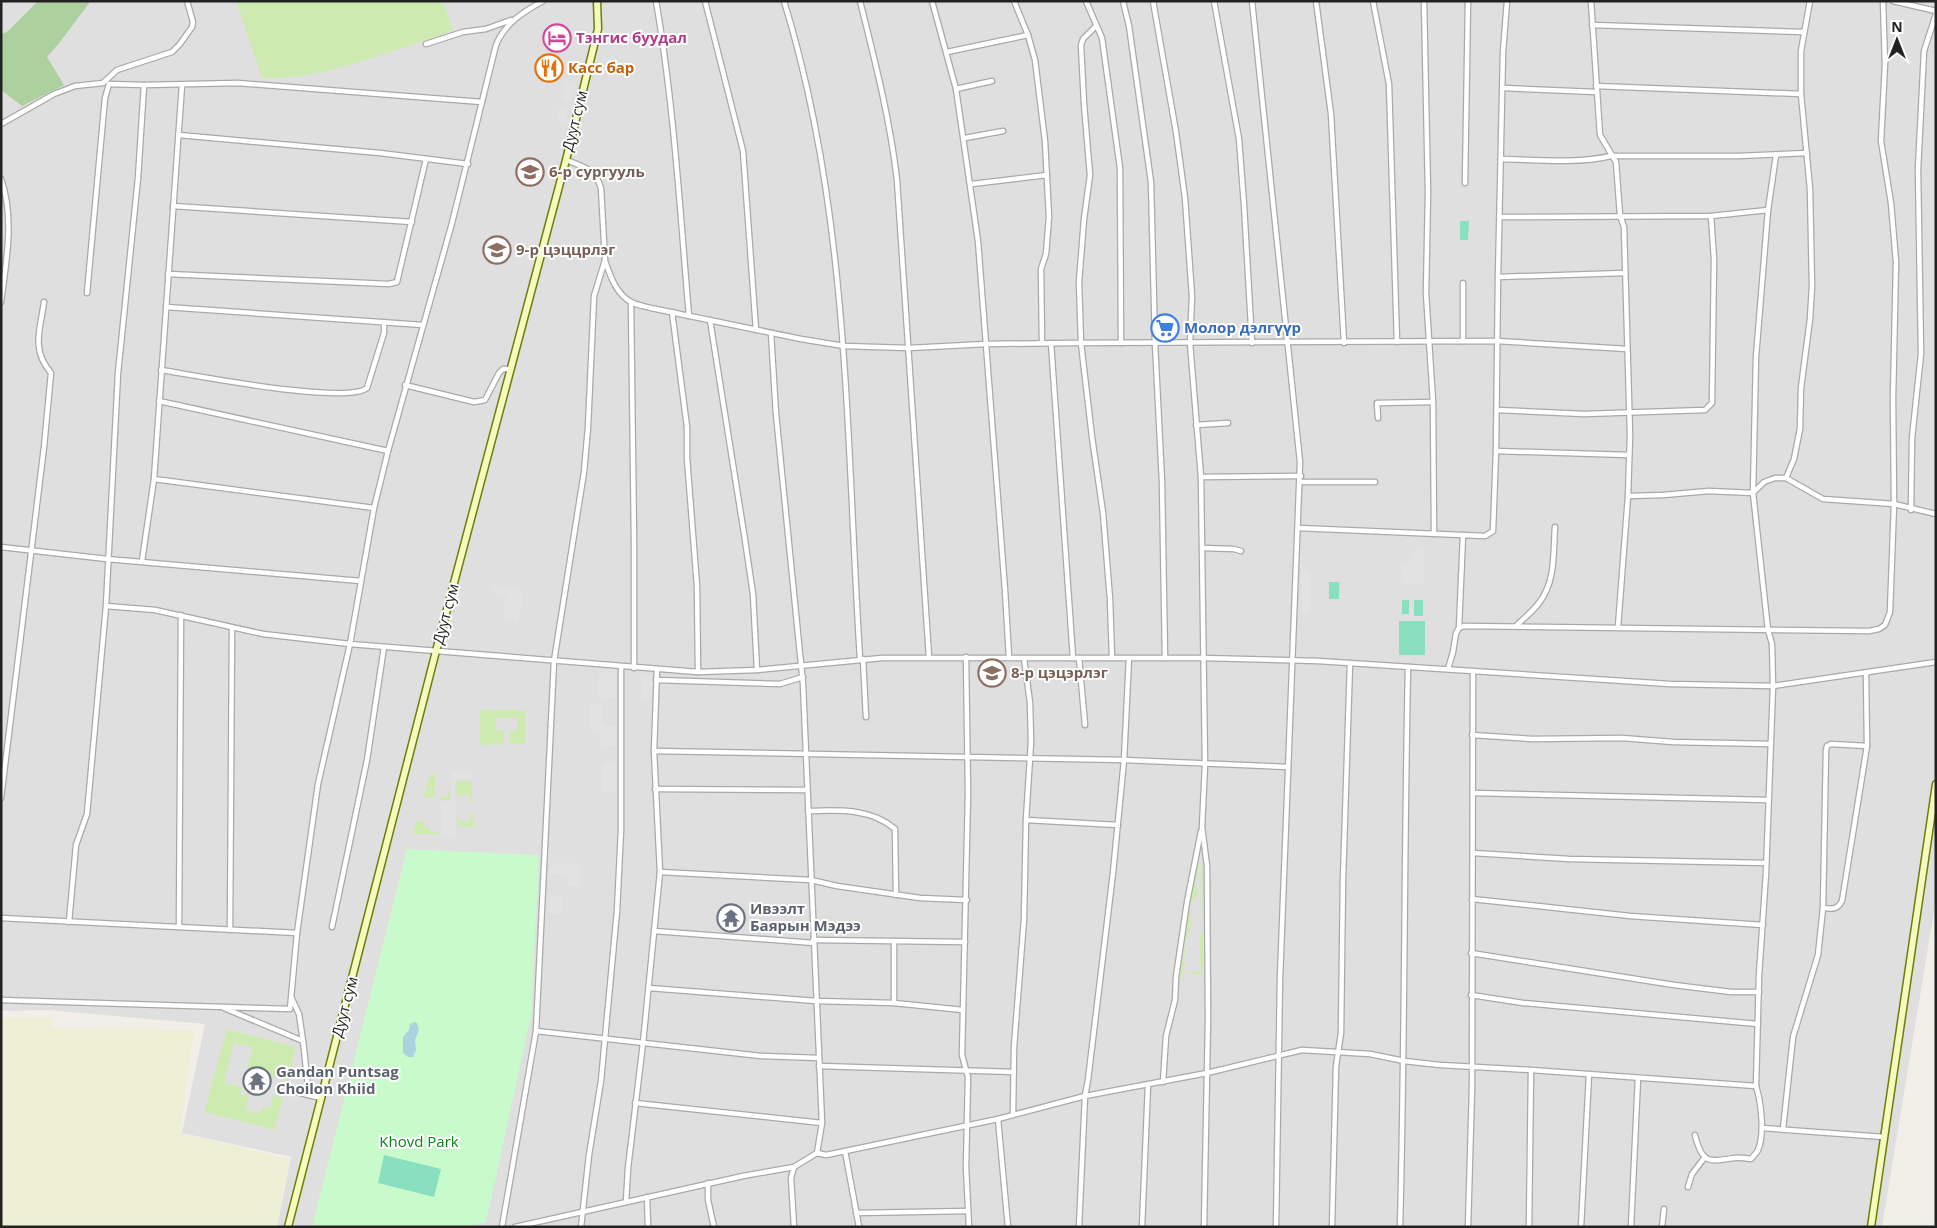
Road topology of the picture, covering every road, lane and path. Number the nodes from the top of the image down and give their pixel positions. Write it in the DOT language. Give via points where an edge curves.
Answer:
graph roads {
  1 [pos="187,1"];
  2 [pos="543,1"];
  3 [pos="597,1"];
  4 [pos="656,1"];
  5 [pos="705,1"];
  6 [pos="784,1"];
  7 [pos="860,1"];
  8 [pos="932,1"];
  9 [pos="1014,1"];
  10 [pos="1086,1"];
  11 [pos="1123,1"];
  12 [pos="1153,1"];
  13 [pos="1214,1"];
  14 [pos="1252,1"];
  15 [pos="1316,1"];
  16 [pos="1373,1"];
  17 [pos="1424,1"];
  18 [pos="1468,1"];
  19 [pos="1506,1"];
  20 [pos="1591,1"];
  21 [pos="1810,1"];
  22 [pos="1883,1"];
  23 [pos="1893,1"];
  24 [pos="1936,12"];
  25 [pos="513,19"];
  26 [pos="1592,25"];
  27 [pos="1096,26"];
  28 [pos="1804,32"];
  29 [pos="1028,35"];
  30 [pos="426,44"];
  31 [pos="947,52"];
  32 [pos="992,81"];
  33 [pos="103,83"];
  34 [pos="109,84"];
  35 [pos="144,85"];
  36 [pos="182,85"];
  37 [pos="1596,86"];
  38 [pos="956,88"];
  39 [pos="1503,88"];
  40 [pos="1596,92"];
  41 [pos="1801,94"];
  42 [pos="482,102"];
  43 [pos="1,124"];
  44 [pos="1003,131"];
  45 [pos="179,135"];
  46 [pos="965,138"];
  47 [pos="1807,153"];
  48 [pos="1776,155"];
  49 [pos="1611,156"];
  50 [pos="426,159"];
  51 [pos="1502,159"];
  52 [pos="566,160"];
  53 [pos="468,164"];
  54 [pos="1047,175"];
  55 [pos="1,179"];
  56 [pos="1465,183"];
  57 [pos="972,184"];
  58 [pos="173,206"];
  59 [pos="1768,210"];
  60 [pos="1620,216"];
  61 [pos="1711,216"];
  62 [pos="1501,217"];
  63 [pos="412,222"];
  64 [pos="1,240"];
  65 [pos="8,240"];
  66 [pos="604,260"];
  67 [pos="1625,273"];
  68 [pos="168,274"];
  69 [pos="1498,277"];
  70 [pos="1463,283"];
  71 [pos="86,293"];
  72 [pos="1,302"];
  73 [pos="44,302"];
  74 [pos="631,302"];
  75 [pos="166,306"];
  76 [pos="672,312"];
  77 [pos="690,316"];
  78 [pos="710,320"];
  79 [pos="384,322"];
  80 [pos="423,325"];
  81 [pos="756,330"];
  82 [pos="772,334"];
  83 [pos="1463,341"];
  84 [pos="1497,341"];
  85 [pos="1397,342"];
  86 [pos="1429,342"];
  87 [pos="1042,343"];
  88 [pos="1051,343"];
  89 [pos="1082,343"];
  90 [pos="1121,343"];
  91 [pos="1155,343"];
  92 [pos="1190,343"];
  93 [pos="1252,343"];
  94 [pos="1288,343"];
  95 [pos="1344,343"];
  96 [pos="986,344"];
  97 [pos="844,346"];
  98 [pos="909,348"];
  99 [pos="1627,349"];
  100 [pos="511,369"];
  101 [pos="161,370"];
  102 [pos="405,385"];
  103 [pos="159,401"];
  104 [pos="1433,402"];
  105 [pos="1497,410"];
  106 [pos="1630,414"];
  107 [pos="1378,418"];
  108 [pos="1228,423"];
  109 [pos="1196,425"];
  110 [pos="388,451"];
  111 [pos="1496,451"];
  112 [pos="1629,455"];
  113 [pos="1300,476"];
  114 [pos="1200,477"];
  115 [pos="1786,478"];
  116 [pos="154,479"];
  117 [pos="1300,482"];
  118 [pos="1375,482"];
  119 [pos="1753,492"];
  120 [pos="1628,496"];
  121 [pos="1894,504"];
  122 [pos="374,508"];
  123 [pos="1911,510"];
  124 [pos="1936,514"];
  125 [pos="1555,527"];
  126 [pos="1298,528"];
  127 [pos="1434,534"];
  128 [pos="1463,535"];
  129 [pos="1,547"];
  130 [pos="1202,548"];
  131 [pos="31,550"];
  132 [pos="1241,551"];
  133 [pos="107,559"];
  134 [pos="142,561"];
  135 [pos="361,581"];
  136 [pos="106,606"];
  137 [pos="181,615"];
  138 [pos="1516,626"];
  139 [pos="1618,627"];
  140 [pos="232,628"];
  141 [pos="1459,628"];
  142 [pos="1768,630"];
  143 [pos="350,644"];
  144 [pos="384,647"];
  145 [pos="436,651"];
  146 [pos="929,657"];
  147 [pos="966,657"];
  148 [pos="1009,658"];
  149 [pos="1024,658"];
  150 [pos="1073,658"];
  151 [pos="1079,658"];
  152 [pos="1112,658"];
  153 [pos="1129,658"];
  154 [pos="1165,658"];
  155 [pos="1202,658"];
  156 [pos="861,659"];
  157 [pos="1292,660"];
  158 [pos="554,661"];
  159 [pos="1936,662"];
  160 [pos="1350,663"];
  161 [pos="801,666"];
  162 [pos="621,667"];
  163 [pos="1408,667"];
  164 [pos="634,668"];
  165 [pos="657,669"];
  166 [pos="757,670"];
  167 [pos="1448,670"];
  168 [pos="698,672"];
  169 [pos="1473,672"];
  170 [pos="1866,672"];
  171 [pos="803,677"];
  172 [pos="656,680"];
  173 [pos="1773,686"];
  174 [pos="866,717"];
  175 [pos="1085,725"];
  176 [pos="1472,735"];
  177 [pos="1770,744"];
  178 [pos="1867,746"];
  179 [pos="654,750"];
  180 [pos="806,754"];
  181 [pos="968,758"];
  182 [pos="1030,759"];
  183 [pos="1124,760"];
  184 [pos="1205,765"];
  185 [pos="1288,767"];
  186 [pos="1936,784"];
  187 [pos="655,789"];
  188 [pos="807,790"];
  189 [pos="1473,793"];
  190 [pos="1,798"];
  191 [pos="1767,800"];
  192 [pos="808,810"];
  193 [pos="1026,820"];
  194 [pos="1118,825"];
  195 [pos="1202,827"];
  196 [pos="1473,853"];
  197 [pos="1766,863"];
  198 [pos="660,872"];
  199 [pos="811,880"];
  200 [pos="896,895"];
  201 [pos="1472,899"];
  202 [pos="967,900"];
  203 [pos="1823,908"];
  204 [pos="1,918"];
  205 [pos="69,922"];
  206 [pos="1763,925"];
  207 [pos="179,927"];
  208 [pos="332,927"];
  209 [pos="230,930"];
  210 [pos="654,931"];
  211 [pos="297,933"];
  212 [pos="814,942"];
  213 [pos="894,942"];
  214 [pos="965,942"];
  215 [pos="1472,953"];
  216 [pos="649,988"];
  217 [pos="1759,992"];
  218 [pos="1471,995"];
  219 [pos="291,998"];
  220 [pos="1,1000"];
  221 [pos="816,1001"];
  222 [pos="894,1003"];
  223 [pos="221,1007"];
  224 [pos="962,1010"];
  225 [pos="1758,1024"];
  226 [pos="536,1031"];
  227 [pos="604,1039"];
  228 [pos="303,1041"];
  229 [pos="643,1043"];
  230 [pos="1338,1051"];
  231 [pos="1279,1054"];
  232 [pos="819,1058"];
  233 [pos="1404,1061"];
  234 [pos="819,1066"];
  235 [pos="1472,1066"];
  236 [pos="966,1070"];
  237 [pos="1531,1070"];
  238 [pos="1014,1072"];
  239 [pos="1206,1073"];
  240 [pos="1589,1074"];
  241 [pos="1638,1078"];
  242 [pos="1164,1082"];
  243 [pos="1148,1085"];
  244 [pos="1756,1086"];
  245 [pos="292,1091"];
  246 [pos="309,1095"];
  247 [pos="1085,1096"];
  248 [pos="321,1098"];
  249 [pos="635,1103"];
  250 [pos="1013,1114"];
  251 [pos="998,1119"];
  252 [pos="822,1123"];
  253 [pos="966,1126"];
  254 [pos="1762,1128"];
  255 [pos="1783,1129"];
  256 [pos="1696,1136"];
  257 [pos="1884,1137"];
  258 [pos="845,1151"];
  259 [pos="817,1153"];
  260 [pos="1705,1157"];
  261 [pos="794,1168"];
  262 [pos="708,1184"];
  263 [pos="1688,1186"];
  264 [pos="648,1197"];
  265 [pos="626,1202"];
  266 [pos="1664,1209"];
  267 [pos="968,1211"];
  268 [pos="582,1212"];
  269 [pos="856,1213"];
  270 [pos="521,1226"];
  271 [pos="288,1227"];
  272 [pos="502,1227"];
  273 [pos="515,1227"];
  274 [pos="581,1227"];
  275 [pos="648,1227"];
  276 [pos="714,1227"];
  277 [pos="794,1227"];
  278 [pos="859,1227"];
  279 [pos="969,1227"];
  280 [pos="1008,1227"];
  281 [pos="1079,1227"];
  282 [pos="1142,1227"];
  283 [pos="1204,1227"];
  284 [pos="1276,1227"];
  285 [pos="1332,1227"];
  286 [pos="1400,1227"];
  287 [pos="1468,1227"];
  288 [pos="1529,1227"];
  289 [pos="1581,1227"];
  290 [pos="1631,1227"];
  291 [pos="1662,1227"];
  292 [pos="1871,1227"];
  1 -- 33 [label="street" via="193,22 189,33 172,52 117,70"];
  2 -- 25 [label="street"];
  3 -- 52 [label="main road, Дуут сум" via="598,29"];
  4 -- 77 [label="street" via="674,133"];
  5 -- 81 [label="street" via="743,151"];
  6 -- 97 [label="street" via="809,94 824,174"];
  7 -- 98 [label="street" via="885,100 893,147"];
  8 -- 31 [label="street"];
  9 -- 29 [label="street"];
  10 -- 27 [label="street"];
  11 -- 91 [label="street" via="1151,182"];
  12 -- 92 [label="street" via="1185,198 1192,296"];
  13 -- 93 [label="street" via="1239,139"];
  14 -- 94 [label="street"];
  15 -- 95 [label="street" via="1331,114"];
  16 -- 85 [label="street" via="1389,84"];
  17 -- 86 [label="street"];
  18 -- 56 [label="street"];
  19 -- 39 [label="street"];
  20 -- 26 [label="street"];
  21 -- 28 [label="street"];
  22 -- 121 [label="street" via="1885,64 1880,141 1891,203 1896,262 1892,398"];
  23 -- 24 [label="street"];
  24 -- 123 [label="street" via="1924,51 1918,169 1920,354 1912,438"];
  25 -- 30 [label="street"];
  25 -- 42 [label="street" via="496,45"];
  26 -- 28 [label="street"];
  26 -- 37 [label="street"];
  27 -- 89 [label="street" via="1081,45 1090,175 1078,282"];
  27 -- 90 [label="street" via="1102,38 1108,73 1120,168"];
  28 -- 41 [label="street"];
  29 -- 31 [label="street"];
  29 -- 54 [label="street" via="1035,60"];
  31 -- 38 [label="street"];
  32 -- 38 [label="street"];
  33 -- 34 [label="street"];
  33 -- 43 [label="street" via="75,86 54,94"];
  34 -- 35 [label="street"];
  34 -- 71 [label="street"];
  35 -- 36 [label="street"];
  35 -- 133 [label="street" via="118,373"];
  36 -- 42 [label="street" via="276,85"];
  36 -- 45 [label="street"];
  37 -- 40 [label="street"];
  37 -- 41 [label="street"];
  38 -- 46 [label="street"];
  39 -- 40 [label="street"];
  39 -- 51 [label="street"];
  40 -- 49 [label="street" via="1600,135"];
  41 -- 47 [label="street"];
  42 -- 53 [label="street"];
  44 -- 46 [label="street"];
  45 -- 50 [label="street"];
  45 -- 58 [label="street"];
  46 -- 57 [label="street"];
  47 -- 48 [label="street"];
  47 -- 115 [label="street" via="1812,286 1810,319 1801,388 1800,429"];
  48 -- 49 [label="street"];
  48 -- 59 [label="street"];
  49 -- 51 [label="street" via="1577,161"];
  49 -- 60 [label="street" via="1616,162"];
  50 -- 53 [label="street"];
  50 -- 63 [label="street"];
  51 -- 62 [label="street"];
  52 -- 66 [label="street" via="590,169 599,181"];
  52 -- 100 [label="main road, Дуут сум"];
  53 -- 80 [label="street"];
  54 -- 57 [label="street"];
  54 -- 87 [label="street" via="1049,217 1046,254 1041,269"];
  55 -- 65 [label="street" via="8,211"];
  57 -- 96 [label="street"];
  58 -- 63 [label="street"];
  58 -- 68 [label="street"];
  59 -- 61 [label="street"];
  59 -- 119 [label="street" via="1756,357"];
  60 -- 61 [label="street"];
  60 -- 62 [label="street"];
  60 -- 67 [label="street" via="1624,227"];
  61 -- 106 [label="street" via="1714,258 1712,403 1705,410"];
  62 -- 69 [label="street"];
  63 -- 68 [label="street" via="397,282 389,284"];
  64 -- 65 [label="street"];
  65 -- 72 [label="street"];
  66 -- 74 [label="street" via="611,279"];
  66 -- 158 [label="street" via="594,296 584,472"];
  67 -- 69 [label="street"];
  67 -- 99 [label="street"];
  68 -- 75 [label="street"];
  69 -- 84 [label="street"];
  70 -- 83 [label="street"];
  73 -- 131 [label="street" via="37,345 43,363 51,373"];
  74 -- 76 [label="street"];
  74 -- 164 [label="street"];
  75 -- 79 [label="street"];
  75 -- 101 [label="street"];
  76 -- 77 [label="street"];
  76 -- 168 [label="street" via="687,427 697,586"];
  77 -- 78 [label="street"];
  78 -- 81 [label="street"];
  78 -- 166 [label="street" via="753,594"];
  79 -- 80 [label="street"];
  79 -- 101 [label="street" via="384,333 367,388 361,391 287,391"];
  80 -- 102 [label="street"];
  81 -- 82 [label="street"];
  82 -- 97 [label="street"];
  82 -- 161 [label="street" via="776,414"];
  83 -- 84 [label="street"];
  83 -- 86 [label="street"];
  84 -- 99 [label="street"];
  84 -- 105 [label="street"];
  85 -- 86 [label="street"];
  85 -- 95 [label="street"];
  86 -- 104 [label="street"];
  87 -- 88 [label="street"];
  87 -- 96 [label="street"];
  88 -- 89 [label="street"];
  88 -- 150 [label="street"];
  89 -- 90 [label="street"];
  89 -- 152 [label="street" via="1103,513"];
  90 -- 91 [label="street"];
  91 -- 92 [label="street"];
  91 -- 154 [label="street" via="1162,482"];
  92 -- 93 [label="street"];
  92 -- 109 [label="street"];
  93 -- 94 [label="street"];
  94 -- 95 [label="street"];
  94 -- 113 [label="street" via="1300,448"];
  96 -- 98 [label="street"];
  96 -- 148 [label="street"];
  97 -- 98 [label="street"];
  97 -- 156 [label="street"];
  98 -- 146 [label="street"];
  99 -- 106 [label="street"];
  100 -- 102 [label="street" via="503,369 499,373 485,400 479,402"];
  100 -- 145 [label="main road, Дуут сум"];
  101 -- 103 [label="street"];
  102 -- 110 [label="street"];
  103 -- 110 [label="street"];
  103 -- 116 [label="street"];
  104 -- 107 [label="street" via="1377,403"];
  104 -- 127 [label="street"];
  105 -- 106 [label="street"];
  105 -- 111 [label="street"];
  106 -- 112 [label="street"];
  108 -- 109 [label="street"];
  109 -- 114 [label="street"];
  110 -- 122 [label="street"];
  111 -- 112 [label="street"];
  111 -- 128 [label="street" via="1493,530 1485,536"];
  112 -- 120 [label="street"];
  113 -- 114 [label="street"];
  113 -- 117 [label="street"];
  114 -- 130 [label="street"];
  115 -- 119 [label="street" via="1764,482"];
  115 -- 121 [label="street" via="1823,498"];
  116 -- 122 [label="street"];
  116 -- 134 [label="street"];
  117 -- 118 [label="street"];
  117 -- 126 [label="street"];
  119 -- 120 [label="street"];
  119 -- 142 [label="street"];
  120 -- 139 [label="street"];
  121 -- 123 [label="street"];
  121 -- 142 [label="street" via="1890,612 1885,624 1869,631"];
  122 -- 135 [label="street"];
  123 -- 124 [label="street"];
  125 -- 138 [label="street" via="1552,577 1538,605"];
  126 -- 127 [label="street"];
  126 -- 157 [label="street"];
  127 -- 128 [label="street"];
  128 -- 141 [label="street"];
  129 -- 131 [label="street"];
  130 -- 132 [label="street"];
  130 -- 155 [label="street"];
  131 -- 133 [label="street"];
  131 -- 190 [label="street"];
  133 -- 134 [label="street"];
  133 -- 136 [label="street"];
  134 -- 135 [label="street"];
  135 -- 143 [label="street"];
  136 -- 137 [label="street"];
  136 -- 205 [label="street" via="87,814 76,845"];
  137 -- 140 [label="street"];
  137 -- 207 [label="street"];
  138 -- 139 [label="street"];
  138 -- 141 [label="street"];
  139 -- 142 [label="street"];
  140 -- 143 [label="street"];
  140 -- 209 [label="street"];
  141 -- 167 [label="street"];
  142 -- 173 [label="street" via="1772,644"];
  143 -- 144 [label="street"];
  143 -- 211 [label="street" via="318,784"];
  144 -- 145 [label="street"];
  144 -- 208 [label="street" via="367,760"];
  145 -- 158 [label="street"];
  145 -- 248 [label="main road, Дуут сум"];
  146 -- 147 [label="street"];
  146 -- 156 [label="street"];
  147 -- 148 [label="street"];
  147 -- 181 [label="street"];
  148 -- 149 [label="street"];
  149 -- 150 [label="street"];
  149 -- 182 [label="street" via="1030,703"];
  150 -- 151 [label="street"];
  151 -- 152 [label="street"];
  151 -- 175 [label="street"];
  152 -- 153 [label="street"];
  153 -- 154 [label="street"];
  153 -- 183 [label="street"];
  154 -- 155 [label="street"];
  155 -- 157 [label="street"];
  155 -- 184 [label="street"];
  156 -- 161 [label="street"];
  156 -- 174 [label="street"];
  157 -- 160 [label="street"];
  157 -- 185 [label="street"];
  158 -- 162 [label="street"];
  158 -- 226 [label="street"];
  159 -- 170 [label="street"];
  160 -- 163 [label="street"];
  160 -- 230 [label="street"];
  161 -- 166 [label="street"];
  161 -- 171 [label="street"];
  162 -- 164 [label="street"];
  162 -- 227 [label="street" via="621,839"];
  163 -- 167 [label="street"];
  163 -- 233 [label="street"];
  164 -- 165 [label="street"];
  165 -- 168 [label="street"];
  165 -- 172 [label="street"];
  166 -- 168 [label="street"];
  167 -- 169 [label="street"];
  169 -- 173 [label="street" via="1670,684"];
  169 -- 176 [label="street"];
  170 -- 173 [label="street"];
  170 -- 178 [label="street"];
  171 -- 172 [label="street" via="780,684"];
  171 -- 180 [label="street"];
  172 -- 179 [label="street"];
  173 -- 177 [label="street"];
  176 -- 177 [label="street"];
  176 -- 189 [label="street"];
  177 -- 191 [label="street"];
  178 -- 203 [label="street" via="1842,901 1839,907"];
  178 -- 203 [label="street" via="1827,746"];
  179 -- 180 [label="street"];
  179 -- 187 [label="street"];
  180 -- 181 [label="street"];
  180 -- 188 [label="street"];
  181 -- 182 [label="street"];
  181 -- 202 [label="street"];
  182 -- 183 [label="street"];
  182 -- 193 [label="street"];
  183 -- 184 [label="street"];
  183 -- 194 [label="street"];
  184 -- 185 [label="street"];
  184 -- 195 [label="street"];
  185 -- 231 [label="street"];
  186 -- 257 [label="main road"];
  187 -- 188 [label="street"];
  187 -- 198 [label="street"];
  188 -- 192 [label="street"];
  189 -- 191 [label="street"];
  189 -- 196 [label="street"];
  191 -- 197 [label="street"];
  192 -- 199 [label="street"];
  192 -- 200 [label="street" via="864,813 886,821 894,829"];
  193 -- 194 [label="street"];
  193 -- 238 [label="street" via="1024,919"];
  194 -- 247 [label="street"];
  195 -- 239 [label="street" via="1207,866"];
  195 -- 242 [label="street" via="1187,902 1175,1000 1166,1036"];
  196 -- 197 [label="street" via="1569,859"];
  196 -- 201 [label="street"];
  197 -- 206 [label="street"];
  198 -- 199 [label="street"];
  198 -- 210 [label="street"];
  199 -- 200 [label="street"];
  199 -- 212 [label="street"];
  200 -- 202 [label="street"];
  201 -- 206 [label="street" via="1630,916"];
  201 -- 215 [label="street"];
  202 -- 214 [label="street"];
  203 -- 255 [label="street" via="1818,955 1793,1037"];
  204 -- 205 [label="street"];
  205 -- 207 [label="street"];
  206 -- 217 [label="street"];
  207 -- 209 [label="street"];
  209 -- 211 [label="street"];
  210 -- 212 [label="street"];
  210 -- 216 [label="street"];
  211 -- 219 [label="street"];
  212 -- 213 [label="street"];
  212 -- 221 [label="street"];
  213 -- 214 [label="street"];
  213 -- 222 [label="street"];
  214 -- 224 [label="street"];
  215 -- 217 [label="street" via="1674,985"];
  215 -- 218 [label="street"];
  216 -- 221 [label="street"];
  216 -- 229 [label="street"];
  217 -- 225 [label="street"];
  218 -- 225 [label="street" via="1543,1005"];
  218 -- 235 [label="street"];
  219 -- 223 [label="street" via="290,1009"];
  219 -- 228 [label="street" via="299,1014"];
  220 -- 223 [label="street"];
  221 -- 222 [label="street"];
  221 -- 232 [label="street"];
  222 -- 224 [label="street"];
  223 -- 228 [label="street"];
  224 -- 236 [label="street" via="962,1055"];
  225 -- 244 [label="street"];
  226 -- 227 [label="street"];
  226 -- 272 [label="street"];
  227 -- 229 [label="street"];
  227 -- 268 [label="street"];
  228 -- 246 [label="street"];
  229 -- 232 [label="street" via="761,1056"];
  229 -- 249 [label="street"];
  230 -- 231 [label="street" via="1302,1050"];
  230 -- 233 [label="street"];
  230 -- 285 [label="street"];
  231 -- 239 [label="street"];
  231 -- 284 [label="street"];
  232 -- 234 [label="street"];
  233 -- 235 [label="street"];
  233 -- 286 [label="street"];
  234 -- 236 [label="street"];
  234 -- 252 [label="street"];
  235 -- 237 [label="street"];
  235 -- 287 [label="street"];
  236 -- 238 [label="street"];
  236 -- 253 [label="street"];
  237 -- 240 [label="street"];
  237 -- 288 [label="street"];
  238 -- 250 [label="street"];
  239 -- 242 [label="street"];
  239 -- 283 [label="street"];
  240 -- 241 [label="street"];
  240 -- 289 [label="street"];
  241 -- 244 [label="street"];
  241 -- 290 [label="street"];
  242 -- 243 [label="street"];
  243 -- 247 [label="street"];
  243 -- 282 [label="street"];
  244 -- 254 [label="street"];
  245 -- 246 [label="street"];
  246 -- 248 [label="street"];
  247 -- 250 [label="street"];
  247 -- 281 [label="street"];
  248 -- 271 [label="main road, Дуут сум"];
  249 -- 252 [label="street"];
  249 -- 265 [label="street"];
  250 -- 251 [label="street"];
  251 -- 253 [label="street"];
  251 -- 280 [label="street"];
  252 -- 259 [label="street"];
  253 -- 258 [label="street"];
  253 -- 267 [label="street"];
  254 -- 255 [label="street"];
  254 -- 260 [label="street" via="1758,1150 1750,1159 1714,1162"];
  255 -- 257 [label="street"];
  256 -- 260 [label="street"];
  257 -- 292 [label="main road"];
  258 -- 259 [label="street" via="826,1155"];
  258 -- 269 [label="street"];
  259 -- 261 [label="street"];
  260 -- 263 [label="street" via="1692,1174"];
  261 -- 262 [label="street"];
  261 -- 277 [label="street" via="791,1178"];
  262 -- 264 [label="street"];
  262 -- 276 [label="street"];
  264 -- 265 [label="street"];
  264 -- 275 [label="street"];
  265 -- 268 [label="street"];
  266 -- 291 [label="street"];
  267 -- 269 [label="street"];
  267 -- 279 [label="street"];
  268 -- 270 [label="street"];
  268 -- 274 [label="street"];
  269 -- 278 [label="street"];
  270 -- 273 [label="street"];
}
